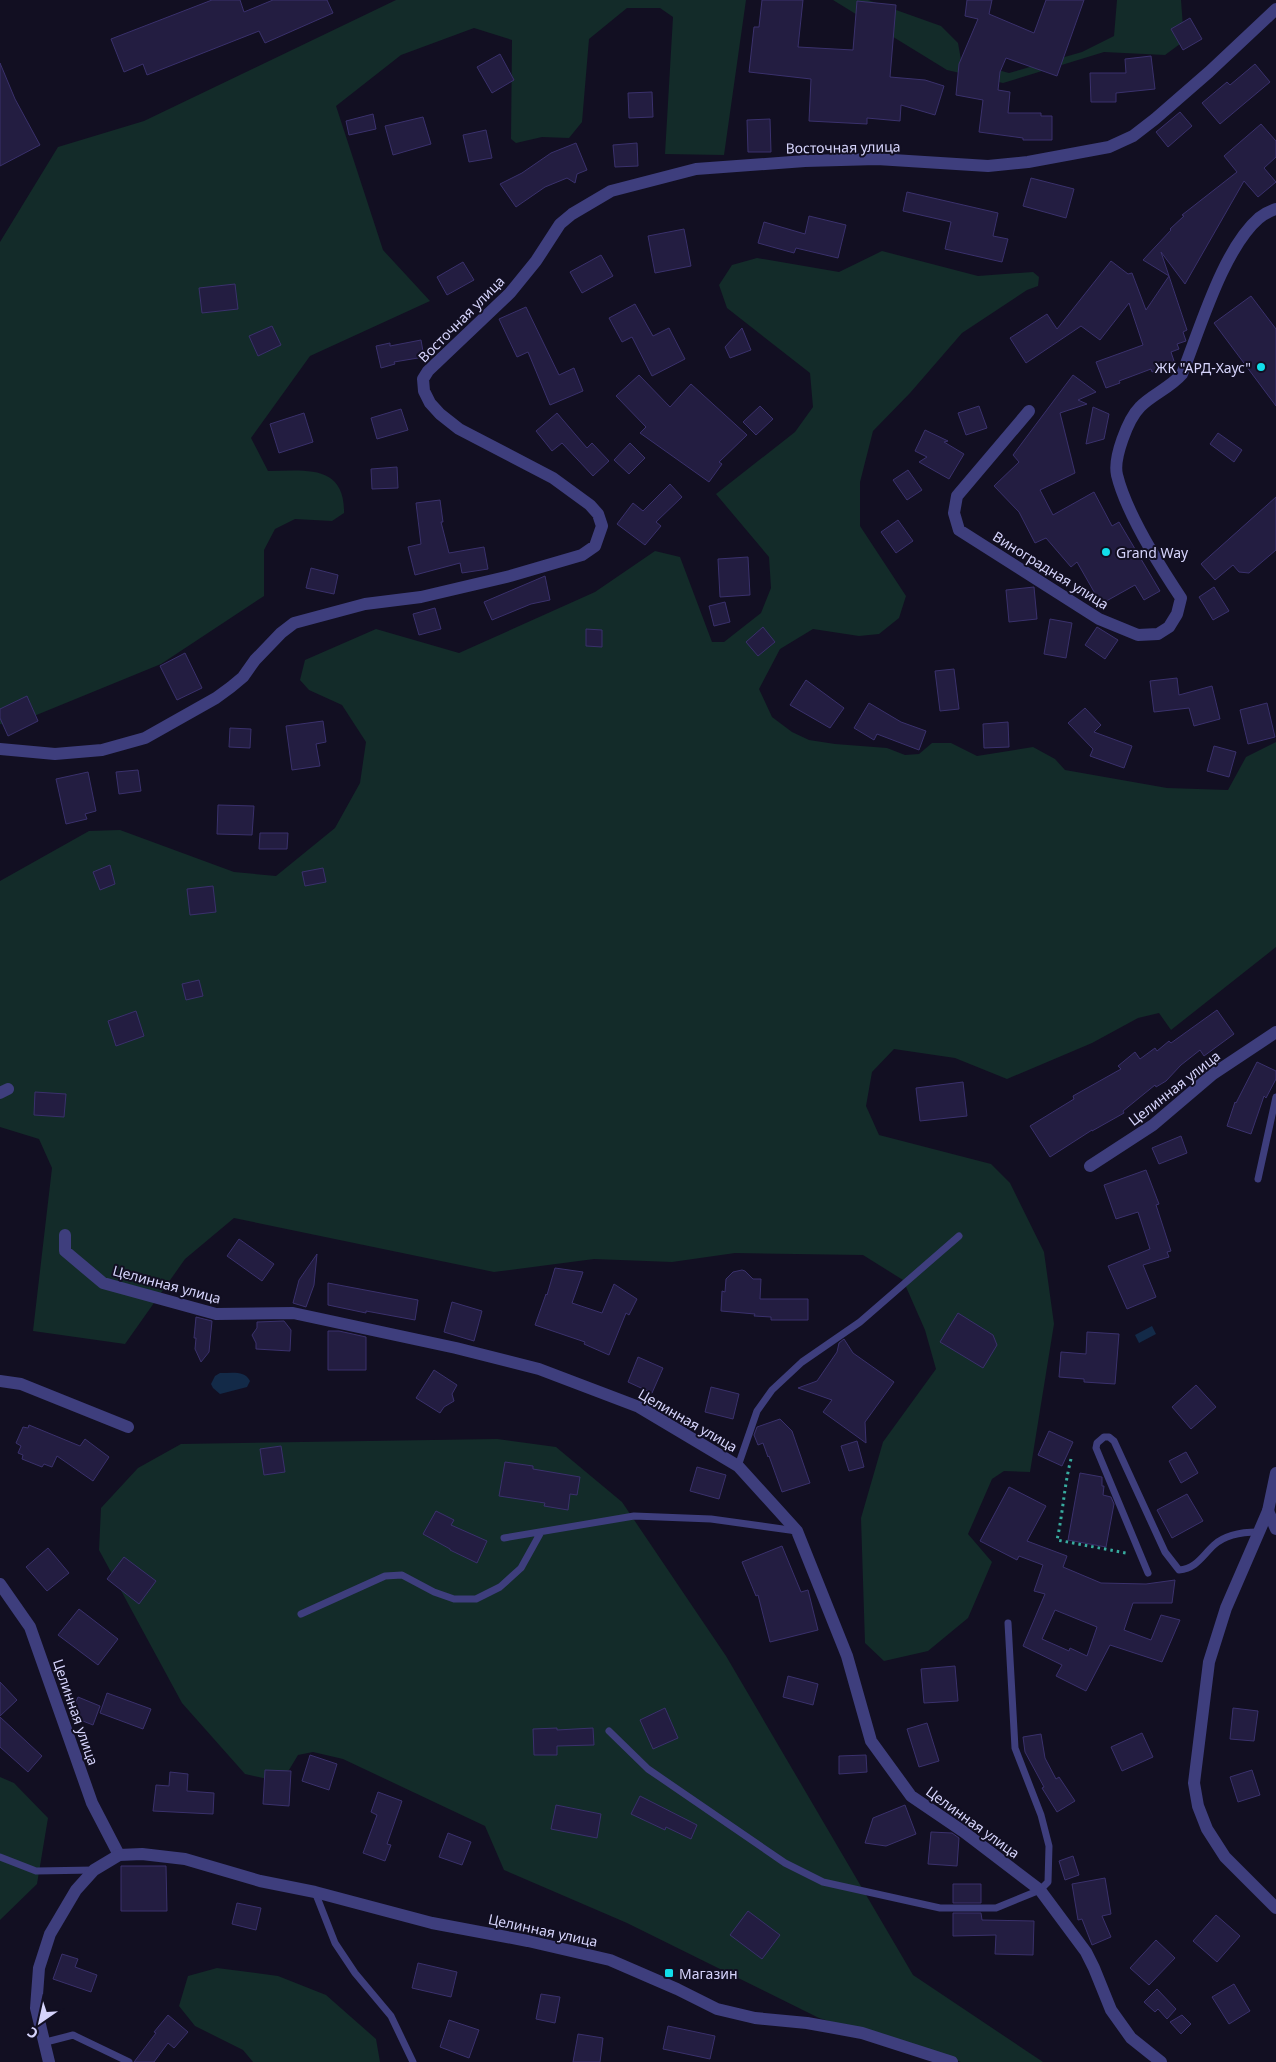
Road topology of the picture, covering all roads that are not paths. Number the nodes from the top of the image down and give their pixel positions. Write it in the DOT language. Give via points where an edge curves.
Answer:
graph roads {
  1 [pos="1276,9"];
  2 [pos="1276,208"];
  3 [pos="1029,411"];
  4 [pos="0,749"];
  5 [pos="1276,1032"];
  6 [pos="1276,1097"];
  7 [pos="1090,1166"];
  8 [pos="1258,1178"];
  9 [pos="66,1235"];
  10 [pos="960,1236"];
  11 [pos="0,1380"];
  12 [pos="128,1427"];
  13 [pos="738,1466"];
  14 [pos="1276,1473"];
  15 [pos="1268,1511"];
  16 [pos="1276,1529"];
  17 [pos="797,1531"];
  18 [pos="541,1532"];
  19 [pos="1258,1532"];
  20 [pos="504,1538"];
  21 [pos="1148,1573"];
  22 [pos="0,1584"];
  23 [pos="301,1614"];
  24 [pos="1008,1622"];
  25 [pos="609,1731"];
  26 [pos="119,1855"];
  27 [pos="0,1857"];
  28 [pos="94,1870"];
  29 [pos="1040,1890"];
  30 [pos="315,1892"];
  31 [pos="1276,1908"];
  32 [pos="46,2042"];
  33 [pos="49,2062"];
  34 [pos="129,2062"];
  35 [pos="413,2062"];
  36 [pos="952,2062"];
  37 [pos="1161,2062"];
  1 -- 4 [label="street, Восточная улица" via="1155,119 1134,136 1109,147 988,166 877,159 696,169 611,191 560,224 510,293 423,379 430,403 459,429 553,478 590,505 602,526 595,546 582,555 510,576 421,597 365,604 294,623 280,633 231,687 145,738 102,750 55,754"];
  2 -- 3 [label="street, Виноградная улица" via="1260,216 1249,228 1221,275 1182,374 1140,406 1127,427 1120,451 1116,473 1127,504 1181,598 1169,627 1158,634 1138,635 1100,619 959,530 954,512 957,496"];
  5 -- 7 [label="street, Целинная улица" via="1213,1074 1153,1125"];
  6 -- 8 [label="lane"];
  9 -- 13 [label="street, Целинная улица" via="65,1251 103,1283 216,1314 293,1313 539,1369 639,1407"];
  10 -- 13 [label="lane" via="860,1322 802,1362 772,1390 757,1411"];
  11 -- 12 [label="street" via="22,1384"];
  13 -- 17 [label="street, Целинная улица"];
  14 -- 15 [label="street"];
  15 -- 16 [label="street"];
  15 -- 19 [label="street"];
  17 -- 18 [label="lane" via="711,1519 634,1516"];
  17 -- 29 [label="street, Целинная улица" via="847,1656 871,1741 911,1796"];
  18 -- 20 [label="lane"];
  18 -- 23 [label="lane" via="521,1568 500,1587 476,1599 454,1599 402,1575 385,1576"];
  19 -- 21 [label="lane" via="1234,1534 1214,1545 1196,1564 1180,1570 1165,1552 1114,1441 1104,1437 1096,1448"];
  19 -- 31 [label="street" via="1226,1608 1209,1662 1194,1782 1198,1806 1207,1829 1225,1858"];
  22 -- 26 [label="street, Целинная улица" via="30,1627 92,1804"];
  24 -- 29 [label="lane" via="1015,1748 1041,1815 1049,1846 1048,1882"];
  25 -- 29 [label="lane" via="648,1769 785,1863 823,1882 940,1908 996,1908"];
  26 -- 28 [label="street, Целинная улица"];
  26 -- 30 [label="street, Целинная улица" via="185,1859"];
  27 -- 28 [label="lane" via="36,1871"];
  28 -- 32 [label="street, Целинная улица" via="76,1890 50,1934 39,1968 36,2008"];
  29 -- 37 [label="street, Целинная улица" via="1086,1952 1111,2010 1131,2038"];
  30 -- 35 [label="lane" via="335,1943 391,2016"];
  30 -- 36 [label="street, Целинная улица" via="432,1923 610,1960 717,2009 755,2018 862,2033"];
  32 -- 33 [label="street, Целинная улица"];
  32 -- 34 [label="lane" via="73,2035"];
}
